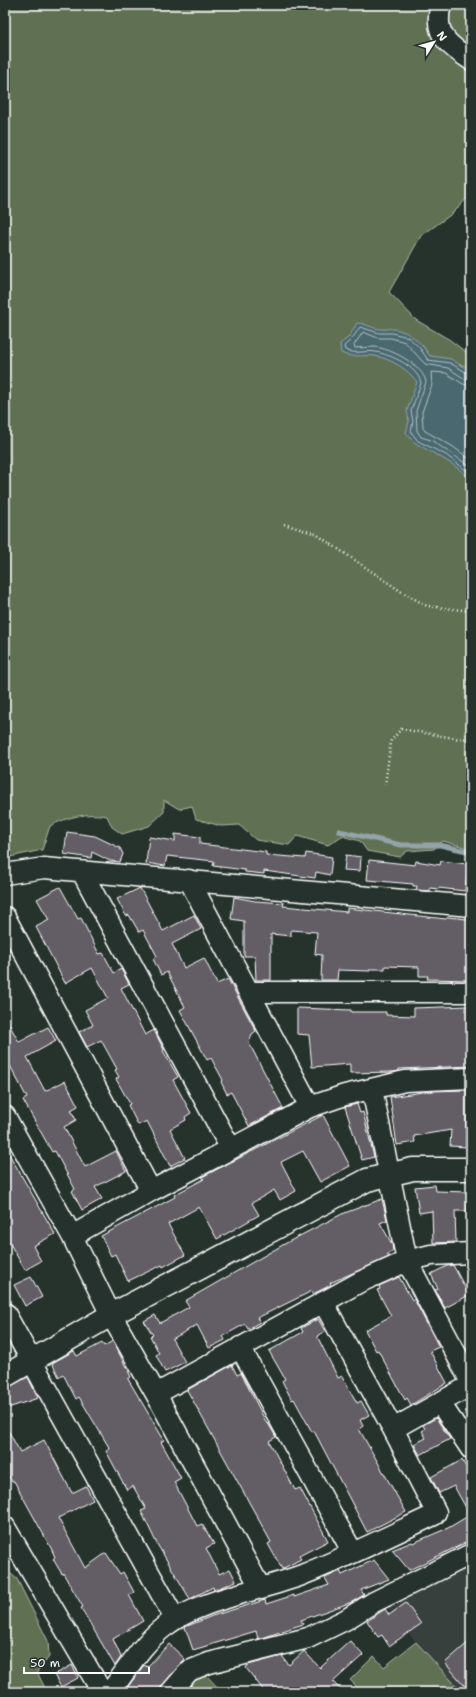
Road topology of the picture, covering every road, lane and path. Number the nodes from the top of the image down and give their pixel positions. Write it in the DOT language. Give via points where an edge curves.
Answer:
graph roads {
  1 [pos="442,5"];
  2 [pos="471,60"];
  3 [pos="284,524"];
  4 [pos="471,611"];
  5 [pos="471,738"];
  6 [pos="385,785"];
  7 [pos="82,872"];
  8 [pos="5,874"];
  9 [pos="189,880"];
  10 [pos="471,906"];
  11 [pos="5,917"];
  12 [pos="249,992"];
  13 [pos="471,992"];
  14 [pos="471,1078"];
  15 [pos="372,1089"];
  16 [pos="310,1107"];
  17 [pos="5,1116"];
  18 [pos="231,1149"];
  19 [pos="471,1169"];
  20 [pos="389,1175"];
  21 [pos="151,1192"];
  22 [pos="72,1236"];
  23 [pos="471,1253"];
  24 [pos="407,1261"];
  25 [pos="323,1302"];
  26 [pos="5,1313"];
  27 [pos="111,1315"];
  28 [pos="240,1347"];
  29 [pos="31,1362"];
  30 [pos="5,1376"];
  31 [pos="471,1382"];
  32 [pos="471,1385"];
  33 [pos="156,1394"];
  34 [pos="440,1403"];
  35 [pos="393,1429"];
  36 [pos="471,1449"];
  37 [pos="5,1527"];
  38 [pos="353,1553"];
  39 [pos="471,1554"];
  40 [pos="261,1589"];
  41 [pos="175,1619"];
  42 [pos="102,1692"];
  43 [pos="110,1692"];
  44 [pos="171,1692"];
  1 -- 2 [label="street" via="440,33"];
  3 -- 4 [label="path" via="316,534 427,606"];
  5 -- 6 [label="path" via="460,739 401,729 391,741"];
  7 -- 8 [label="street" via="44,868"];
  7 -- 9 [label="street"];
  7 -- 18 [label="street"];
  9 -- 10 [label="street"];
  9 -- 12 [label="street"];
  11 -- 21 [label="street"];
  12 -- 13 [label="street"];
  12 -- 16 [label="street"];
  14 -- 15 [label="street" via="405,1082"];
  15 -- 16 [label="street"];
  15 -- 20 [label="street"];
  16 -- 18 [label="street"];
  17 -- 22 [label="street"];
  18 -- 21 [label="street"];
  19 -- 20 [label="street" via="413,1169"];
  20 -- 24 [label="street"];
  20 -- 27 [label="street" via="367,1180"];
  21 -- 22 [label="street"];
  22 -- 27 [label="street"];
  23 -- 24 [label="street" via="431,1255"];
  24 -- 25 [label="street"];
  24 -- 31 [label="street"];
  25 -- 28 [label="street"];
  25 -- 35 [label="street"];
  26 -- 29 [label="street"];
  27 -- 29 [label="street"];
  27 -- 33 [label="street"];
  28 -- 33 [label="street"];
  28 -- 38 [label="street"];
  29 -- 30 [label="street"];
  29 -- 41 [label="street"];
  32 -- 34 [label="street"];
  33 -- 40 [label="street"];
  34 -- 35 [label="street"];
  34 -- 36 [label="street"];
  35 -- 38 [label="street" via="436,1512"];
  37 -- 42 [label="street"];
  38 -- 40 [label="street"];
  39 -- 44 [label="street" via="308,1638 209,1663 189,1671"];
  40 -- 41 [label="street" via="194,1609"];
  41 -- 43 [label="street" via="146,1643"];
}
